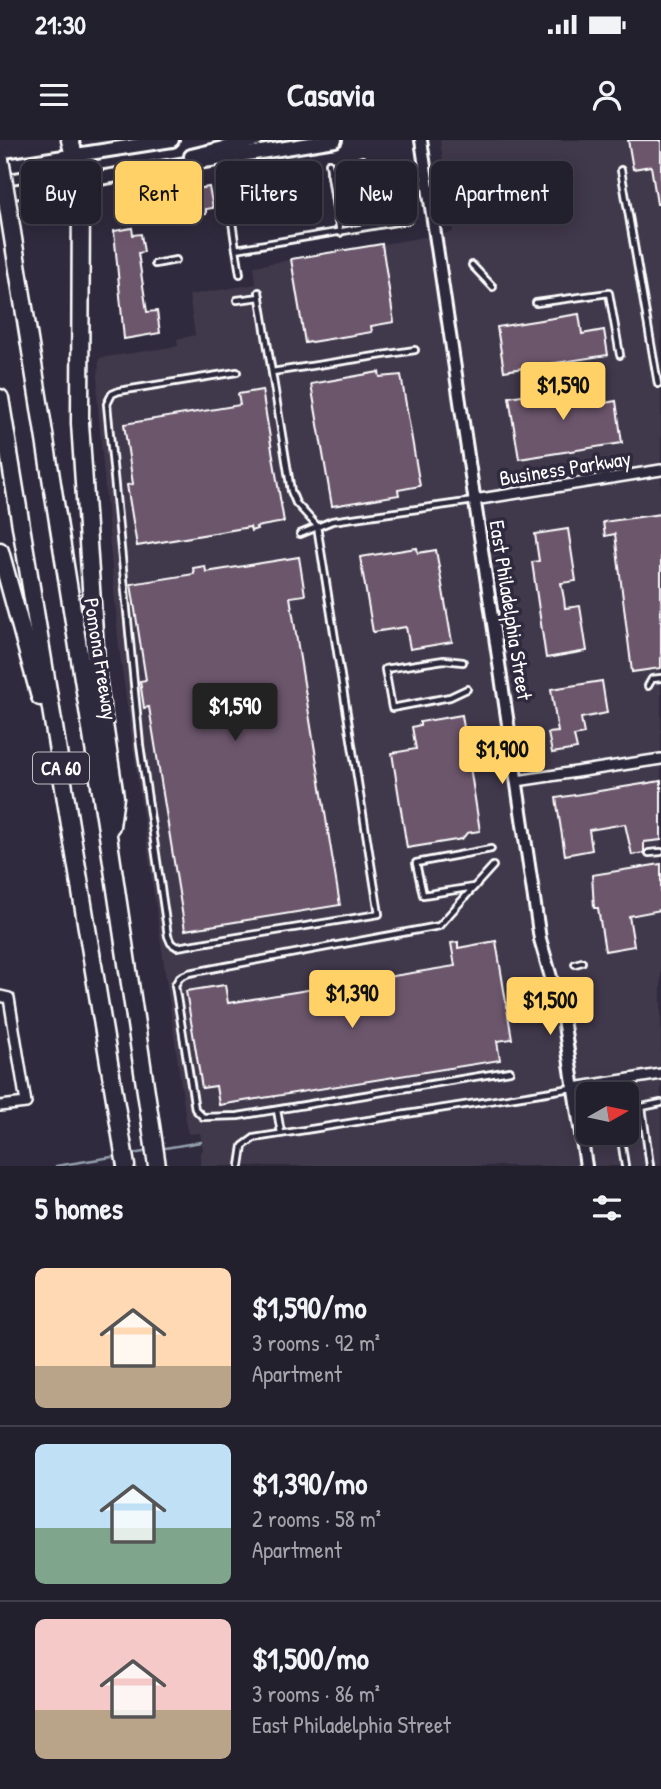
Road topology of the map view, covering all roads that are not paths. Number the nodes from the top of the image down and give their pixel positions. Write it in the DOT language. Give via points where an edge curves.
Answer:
graph roads {
  1 [pos="173,140"];
  2 [pos="257,140"];
  3 [pos="335,140"];
  4 [pos="421,140"];
  5 [pos="150,142"];
  6 [pos="73,147"];
  7 [pos="0,159"];
  8 [pos="171,161"];
  9 [pos="202,161"];
  10 [pos="329,163"];
  11 [pos="0,167"];
  12 [pos="621,170"];
  13 [pos="336,171"];
  14 [pos="333,172"];
  15 [pos="336,174"];
  16 [pos="333,189"];
  17 [pos="336,192"];
  18 [pos="4,200"];
  19 [pos="336,208"];
  20 [pos="81,224"];
  21 [pos="232,224"];
  22 [pos="339,224"];
  23 [pos="386,224"];
  24 [pos="340,233"];
  25 [pos="236,249"];
  26 [pos="176,260"];
  27 [pos="155,264"];
  28 [pos="472,265"];
  29 [pos="240,274"];
  30 [pos="493,287"];
  31 [pos="237,300"];
  32 [pos="536,303"];
  33 [pos="415,349"];
  34 [pos="620,355"];
  35 [pos="237,372"];
  36 [pos="272,372"];
  37 [pos="658,384"];
  38 [pos="0,398"];
  39 [pos="661,470"];
  40 [pos="474,500"];
  41 [pos="317,526"];
  42 [pos="300,534"];
  43 [pos="0,551"];
  44 [pos="463,662"];
  45 [pos="661,677"];
  46 [pos="648,687"];
  47 [pos="467,689"];
  48 [pos="661,758"];
  49 [pos="517,780"];
  50 [pos="67,803"];
  51 [pos="109,842"];
  52 [pos="491,849"];
  53 [pos="661,852"];
  54 [pos="649,853"];
  55 [pos="493,866"];
  56 [pos="474,887"];
  57 [pos="582,962"];
  58 [pos="575,964"];
  59 [pos="5,997"];
  60 [pos="510,1071"];
  61 [pos="661,1074"];
  62 [pos="574,1088"];
  63 [pos="661,1103"];
  64 [pos="0,1106"];
  65 [pos="642,1107"];
  66 [pos="639,1109"];
  67 [pos="277,1110"];
  68 [pos="281,1134"];
  69 [pos="622,1145"];
  70 [pos="157,1164"];
  71 [pos="126,1166"];
  72 [pos="240,1166"];
  73 [pos="586,1166"];
  74 [pos="625,1166"];
  75 [pos="650,1166"];
  1 -- 5 [label="main road"];
  2 -- 8 [label="main road"];
  3 -- 9 [label="main road"];
  4 -- 40 [label="street, East Philadelphia Street"];
  5 -- 6 [label="main road"];
  6 -- 11 [label="main road"];
  7 -- 18 [label="highway, Pomona Freeway / CA 60, bridge"];
  10 -- 14 [label="lane"];
  12 -- 37 [label="lane"];
  13 -- 14 [label="lane"];
  14 -- 15 [label="lane"];
  14 -- 16 [label="lane"];
  16 -- 17 [label="lane"];
  16 -- 19 [label="lane"];
  18 -- 51 [label="highway, Pomona Freeway / CA 60"];
  20 -- 51 [label="highway" via="79,423 97,677 115,797"];
  21 -- 25 [label="lane"];
  22 -- 24 [label="lane"];
  23 -- 24 [label="lane"];
  24 -- 25 [label="lane"];
  25 -- 29 [label="lane"];
  26 -- 27 [label="lane"];
  28 -- 30 [label="lane"];
  31 -- 36 [label="lane" via="259,294"];
  32 -- 34 [label="lane" via="609,293"];
  33 -- 36 [label="lane"];
  35 -- 41 [label="lane" via="119,391 107,404 140,745 168,936 177,947 379,914"];
  36 -- 41 [label="lane" via="291,491"];
  38 -- 50 [label="highway, CA 60"];
  39 -- 40 [label="street, Business Parkway"];
  40 -- 41 [label="lane"];
  40 -- 49 [label="street, East Philadelphia Street"];
  41 -- 42 [label="lane"];
  43 -- 50 [label="highway"];
  44 -- 47 [label="lane" via="444,660 385,669 392,708 450,697"];
  45 -- 46 [label="lane" via="652,679"];
  48 -- 49 [label="street"];
  49 -- 62 [label="street, East Philadelphia Street" via="540,939 562,1012"];
  50 -- 71 [label="highway, CA 60"];
  51 -- 70 [label="highway, Pomona Freeway / CA 60"];
  52 -- 56 [label="lane" via="416,863 423,895"];
  53 -- 54 [label="lane"];
  55 -- 56 [label="lane"];
  56 -- 67 [label="lane" via="439,926 180,977 175,985 195,1109 212,1118"];
  57 -- 58 [label="lane"];
  59 -- 64 [label="street" via="26,1103"];
  60 -- 67 [label="lane"];
  61 -- 62 [label="street"];
  62 -- 68 [label="lane"];
  62 -- 73 [label="street, East Philadelphia Street"];
  63 -- 65 [label="lane"];
  65 -- 66 [label="lane"];
  65 -- 75 [label="lane"];
  67 -- 68 [label="lane"];
  68 -- 72 [label="lane" via="254,1138 243,1146"];
  69 -- 74 [label="lane"];
}
